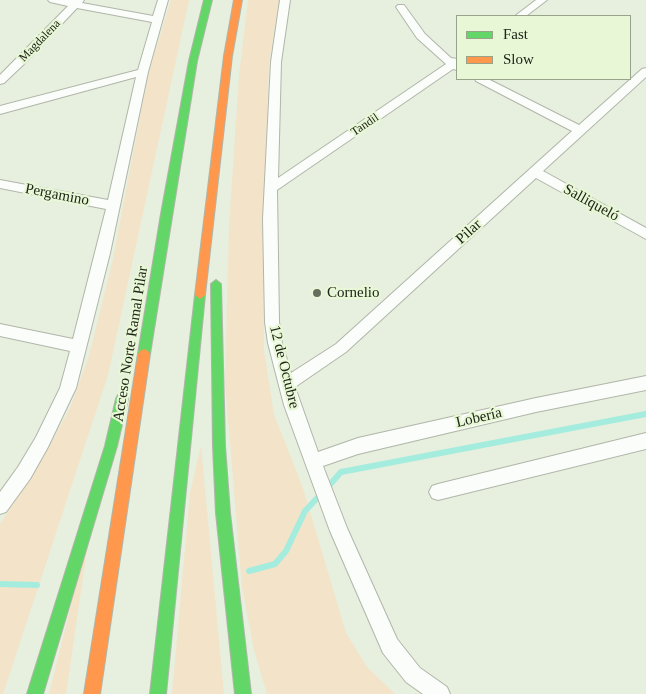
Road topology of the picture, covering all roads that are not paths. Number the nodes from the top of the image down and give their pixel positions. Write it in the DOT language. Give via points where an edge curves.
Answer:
graph roads {
  1 [pos="54,0"];
  2 [pos="163,0"];
  3 [pos="208,0"];
  4 [pos="238,0"];
  5 [pos="285,0"];
  6 [pos="542,0"];
  7 [pos="77,2"];
  8 [pos="401,7"];
  9 [pos="521,15"];
  10 [pos="157,20"];
  11 [pos="456,65"];
  12 [pos="646,71"];
  13 [pos="143,72"];
  14 [pos="0,80"];
  15 [pos="482,80"];
  16 [pos="0,110"];
  17 [pos="581,131"];
  18 [pos="535,172"];
  19 [pos="213,175"];
  20 [pos="0,184"];
  21 [pos="272,188"];
  22 [pos="113,206"];
  23 [pos="166,214"];
  24 [pos="646,234"];
  25 [pos="0,330"];
  26 [pos="80,347"];
  27 [pos="131,359"];
  28 [pos="646,383"];
  29 [pos="286,384"];
  30 [pos="124,388"];
  31 [pos="646,442"];
  32 [pos="317,468"];
  33 [pos="438,492"];
  34 [pos="0,506"];
  35 [pos="35,694"];
  36 [pos="92,694"];
  37 [pos="158,694"];
  38 [pos="243,694"];
  39 [pos="440,694"];
  1 -- 7 [label="street"];
  2 -- 10 [label="street"];
  3 -- 23 [label="highway, Acceso Norte Ramal Pilar" via="193,60"];
  4 -- 19 [label="highway"];
  5 -- 21 [label="street, 12 de Octubre" via="276,62"];
  6 -- 9 [label="street"];
  7 -- 10 [label="street"];
  7 -- 14 [label="street, Magdalena"];
  8 -- 11 [label="street" via="421,36"];
  10 -- 13 [label="street"];
  11 -- 21 [label="street, Tandil"];
  12 -- 17 [label="street, Pilar"];
  13 -- 16 [label="street"];
  13 -- 22 [label="street"];
  15 -- 17 [label="street"];
  17 -- 18 [label="street, Pilar"];
  18 -- 24 [label="street, Salliqueló"];
  18 -- 29 [label="street, Pilar" via="341,348"];
  19 -- 37 [label="highway"];
  19 -- 38 [label="highway" via="219,446"];
  20 -- 22 [label="street, Pergamino"];
  21 -- 29 [label="street, 12 de Octubre" via="272,322"];
  22 -- 26 [label="street"];
  23 -- 27 [label="highway"];
  23 -- 36 [label="highway, Acceso Norte Ramal Pilar"];
  25 -- 26 [label="street"];
  26 -- 34 [label="street" via="68,388 42,442"];
  28 -- 32 [label="street, Lobería" via="367,444"];
  29 -- 32 [label="street, 12 de Octubre"];
  30 -- 35 [label="highway" via="110,446"];
  31 -- 33 [label="street"];
  32 -- 39 [label="street, 12 de Octubre" via="339,531 390,646 413,675"];
}
